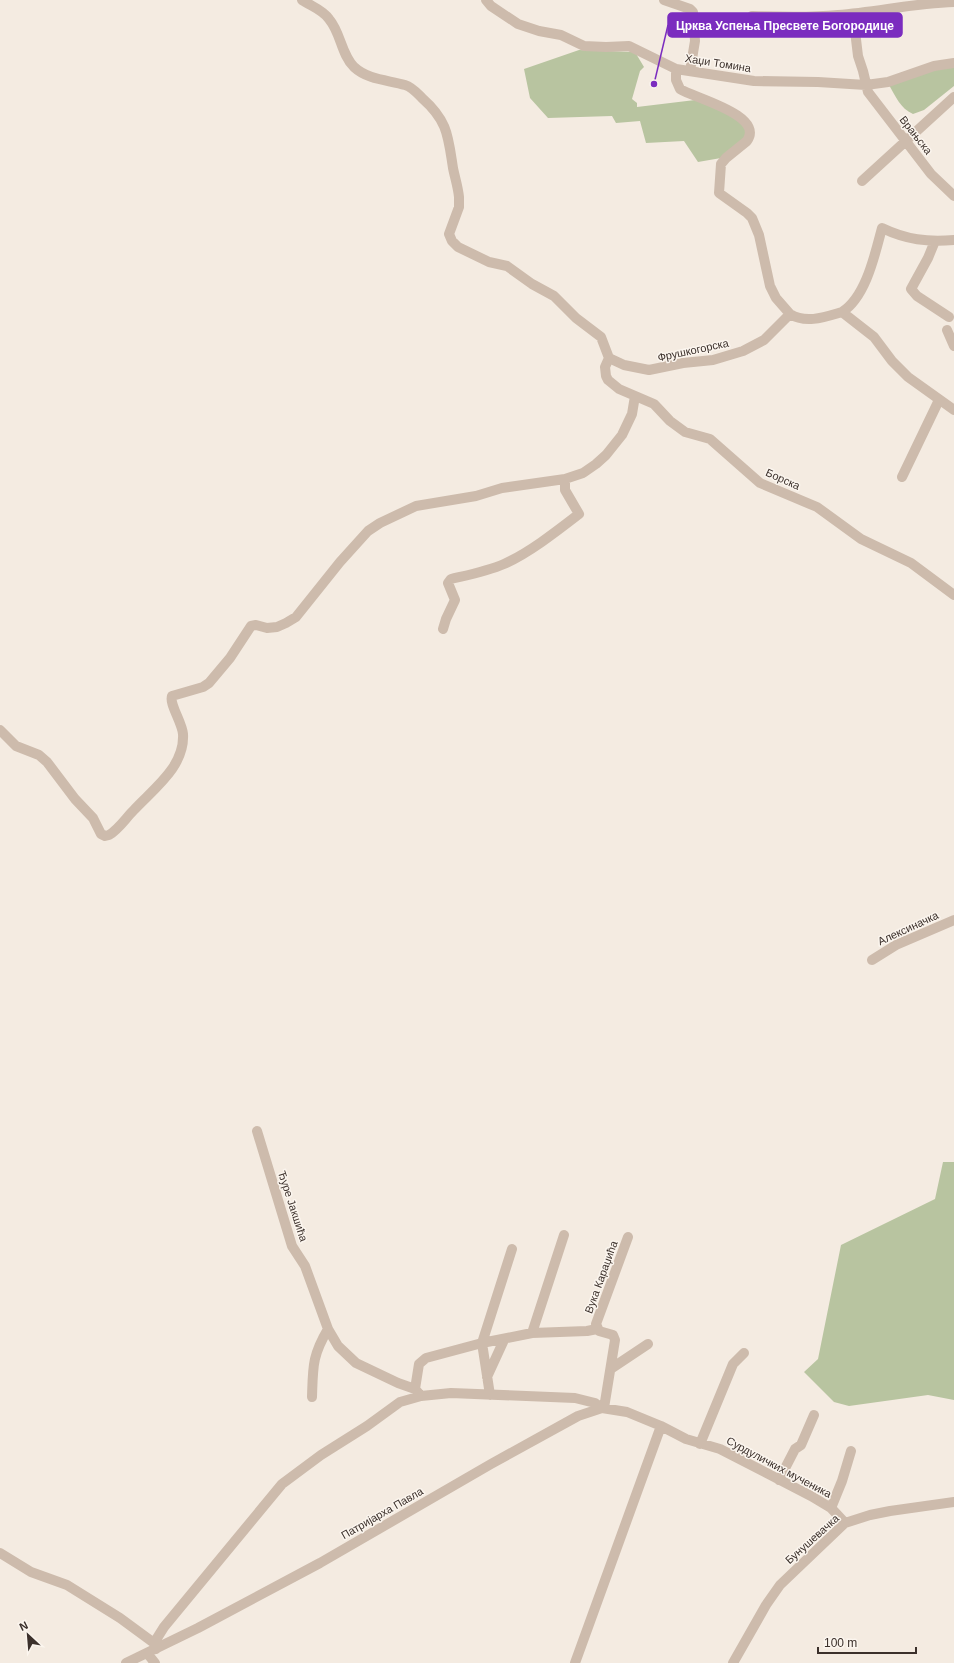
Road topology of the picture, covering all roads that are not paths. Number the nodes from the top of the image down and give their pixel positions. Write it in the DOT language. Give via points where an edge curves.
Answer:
graph roads {
  1 [pos="302,0"];
  2 [pos="664,0"];
  3 [pos="490,2"];
  4 [pos="954,2"];
  5 [pos="852,14"];
  6 [pos="752,16"];
  7 [pos="954,63"];
  8 [pos="676,68"];
  9 [pos="690,70"];
  10 [pos="866,85"];
  11 [pos="954,98"];
  12 [pos="905,141"];
  13 [pos="862,182"];
  14 [pos="954,196"];
  15 [pos="935,240"];
  16 [pos="954,240"];
  17 [pos="842,312"];
  18 [pos="790,314"];
  19 [pos="949,317"];
  20 [pos="947,330"];
  21 [pos="954,346"];
  22 [pos="609,358"];
  23 [pos="635,396"];
  24 [pos="939,400"];
  25 [pos="954,410"];
  26 [pos="902,477"];
  27 [pos="565,479"];
  28 [pos="954,595"];
  29 [pos="443,629"];
  30 [pos="0,730"];
  31 [pos="954,920"];
  32 [pos="872,960"];
  33 [pos="257,1131"];
  34 [pos="564,1235"];
  35 [pos="628,1237"];
  36 [pos="512,1250"];
  37 [pos="597,1329"];
  38 [pos="326,1332"];
  39 [pos="532,1333"];
  40 [pos="504,1340"];
  41 [pos="482,1343"];
  42 [pos="648,1344"];
  43 [pos="744,1353"];
  44 [pos="612,1368"];
  45 [pos="487,1377"];
  46 [pos="398,1383"];
  47 [pos="418,1392"];
  48 [pos="490,1395"];
  49 [pos="312,1397"];
  50 [pos="404,1400"];
  51 [pos="603,1408"];
  52 [pos="814,1415"];
  53 [pos="657,1424"];
  54 [pos="700,1444"];
  55 [pos="851,1451"];
  56 [pos="779,1480"];
  57 [pos="954,1502"];
  58 [pos="831,1508"];
  59 [pos="845,1523"];
  60 [pos="0,1553"];
  61 [pos="152,1648"];
  62 [pos="126,1663"];
  63 [pos="155,1663"];
  64 [pos="575,1663"];
  65 [pos="734,1663"];
  1 -- 22 [label="street" via="330,19 353,66 384,82 407,85 426,101 439,117 447,131 459,197 459,207 449,234 454,244 488,262 507,266 554,296 576,318 601,337"];
  2 -- 9 [label="street" via="690,8 693,12 695,41"];
  3 -- 8 [label="street, Хаџи Томина" via="526,28 561,35 588,47 629,46"];
  4 -- 5 [label="street" via="919,4"];
  5 -- 6 [label="street"];
  5 -- 10 [label="street, Врањска" via="858,56"];
  7 -- 10 [label="street, Хаџи Томина" via="934,66 888,82"];
  8 -- 9 [label="street, Хаџи Томина"];
  8 -- 18 [label="street" via="676,80 680,89 734,113 746,122 750,130 750,138 721,164 719,194 752,218 759,235 770,286 776,298"];
  9 -- 10 [label="street, Хаџи Томина" via="754,81"];
  10 -- 12 [label="street, Врањска" via="870,96"];
  11 -- 12 [label="street"];
  12 -- 13 [label="street"];
  12 -- 14 [label="street, Врањска"];
  15 -- 16 [label="street"];
  15 -- 17 [label="street" via="908,239 882,228 869,272 852,304"];
  15 -- 19 [label="street" via="911,289 917,296"];
  17 -- 18 [label="street" via="806,320 797,319"];
  17 -- 24 [label="street" via="874,337 908,377"];
  18 -- 22 [label="street, Фрушкогорска" via="764,340 713,360 649,370 624,365"];
  20 -- 21 [label="street"];
  22 -- 23 [label="street, Борска" via="604,370 608,380 619,389"];
  23 -- 27 [label="street" via="629,421 612,449 590,468"];
  23 -- 28 [label="street, Борска" via="654,404 685,432 710,439 760,483 817,507 861,538 911,563"];
  24 -- 25 [label="street"];
  24 -- 26 [label="street"];
  27 -- 29 [label="street" via="564,490 579,514 509,562 451,579 448,583 455,600"];
  27 -- 30 [label="street" via="502,488 476,496 416,506 373,527 291,621 277,627 251,626 230,658 209,683 172,696 171,702 181,724 183,736 176,761 156,787 109,835 101,834 93,818 74,799 47,762 39,755 16,746"];
  31 -- 32 [label="street, Алексиначка" via="896,945"];
  33 -- 38 [label="street, Ђуре Јакшића" via="292,1246 305,1266"];
  34 -- 39 [label="street"];
  35 -- 37 [label="street, Вука Караџића" via="596,1324"];
  36 -- 41 [label="street"];
  37 -- 39 [label="street"];
  37 -- 44 [label="street, Вука Караџића" via="614,1337"];
  38 -- 46 [label="street, Ђуре Јакшића" via="356,1364"];
  38 -- 49 [label="street" via="313,1364"];
  39 -- 40 [label="street"];
  40 -- 41 [label="street"];
  40 -- 45 [label="street"];
  41 -- 45 [label="street"];
  41 -- 47 [label="street" via="422,1360 419,1364"];
  42 -- 44 [label="street"];
  43 -- 54 [label="street" via="734,1364"];
  44 -- 51 [label="street, Вука Караџића"];
  45 -- 48 [label="street"];
  46 -- 47 [label="street, Ђуре Јакшића"];
  46 -- 50 [label="street"];
  47 -- 48 [label="street"];
  47 -- 50 [label="street"];
  48 -- 51 [label="street" via="575,1398 596,1402"];
  50 -- 61 [label="street" via="282,1484 164,1627"];
  51 -- 53 [label="street, Патријарха Павла" via="627,1412"];
  51 -- 61 [label="street, Патријарха Павла" via="578,1416 320,1563 198,1628"];
  52 -- 56 [label="street" via="801,1446 795,1449"];
  53 -- 54 [label="street, Сурдуличких мученика"];
  53 -- 64 [label="street"];
  54 -- 56 [label="street, Сурдуличких мученика" via="720,1449"];
  55 -- 58 [label="street, Бунушевачка"];
  56 -- 58 [label="street, Сурдуличких мученика"];
  57 -- 59 [label="street, Бунушевачка" via="890,1511"];
  58 -- 59 [label="street, Сурдуличких мученика"];
  59 -- 65 [label="street, Бунушевачка" via="780,1585"];
  60 -- 61 [label="street" via="31,1572 67,1585 120,1618"];
  61 -- 62 [label="street, Патријарха Павла"];
  61 -- 63 [label="street"];
}
